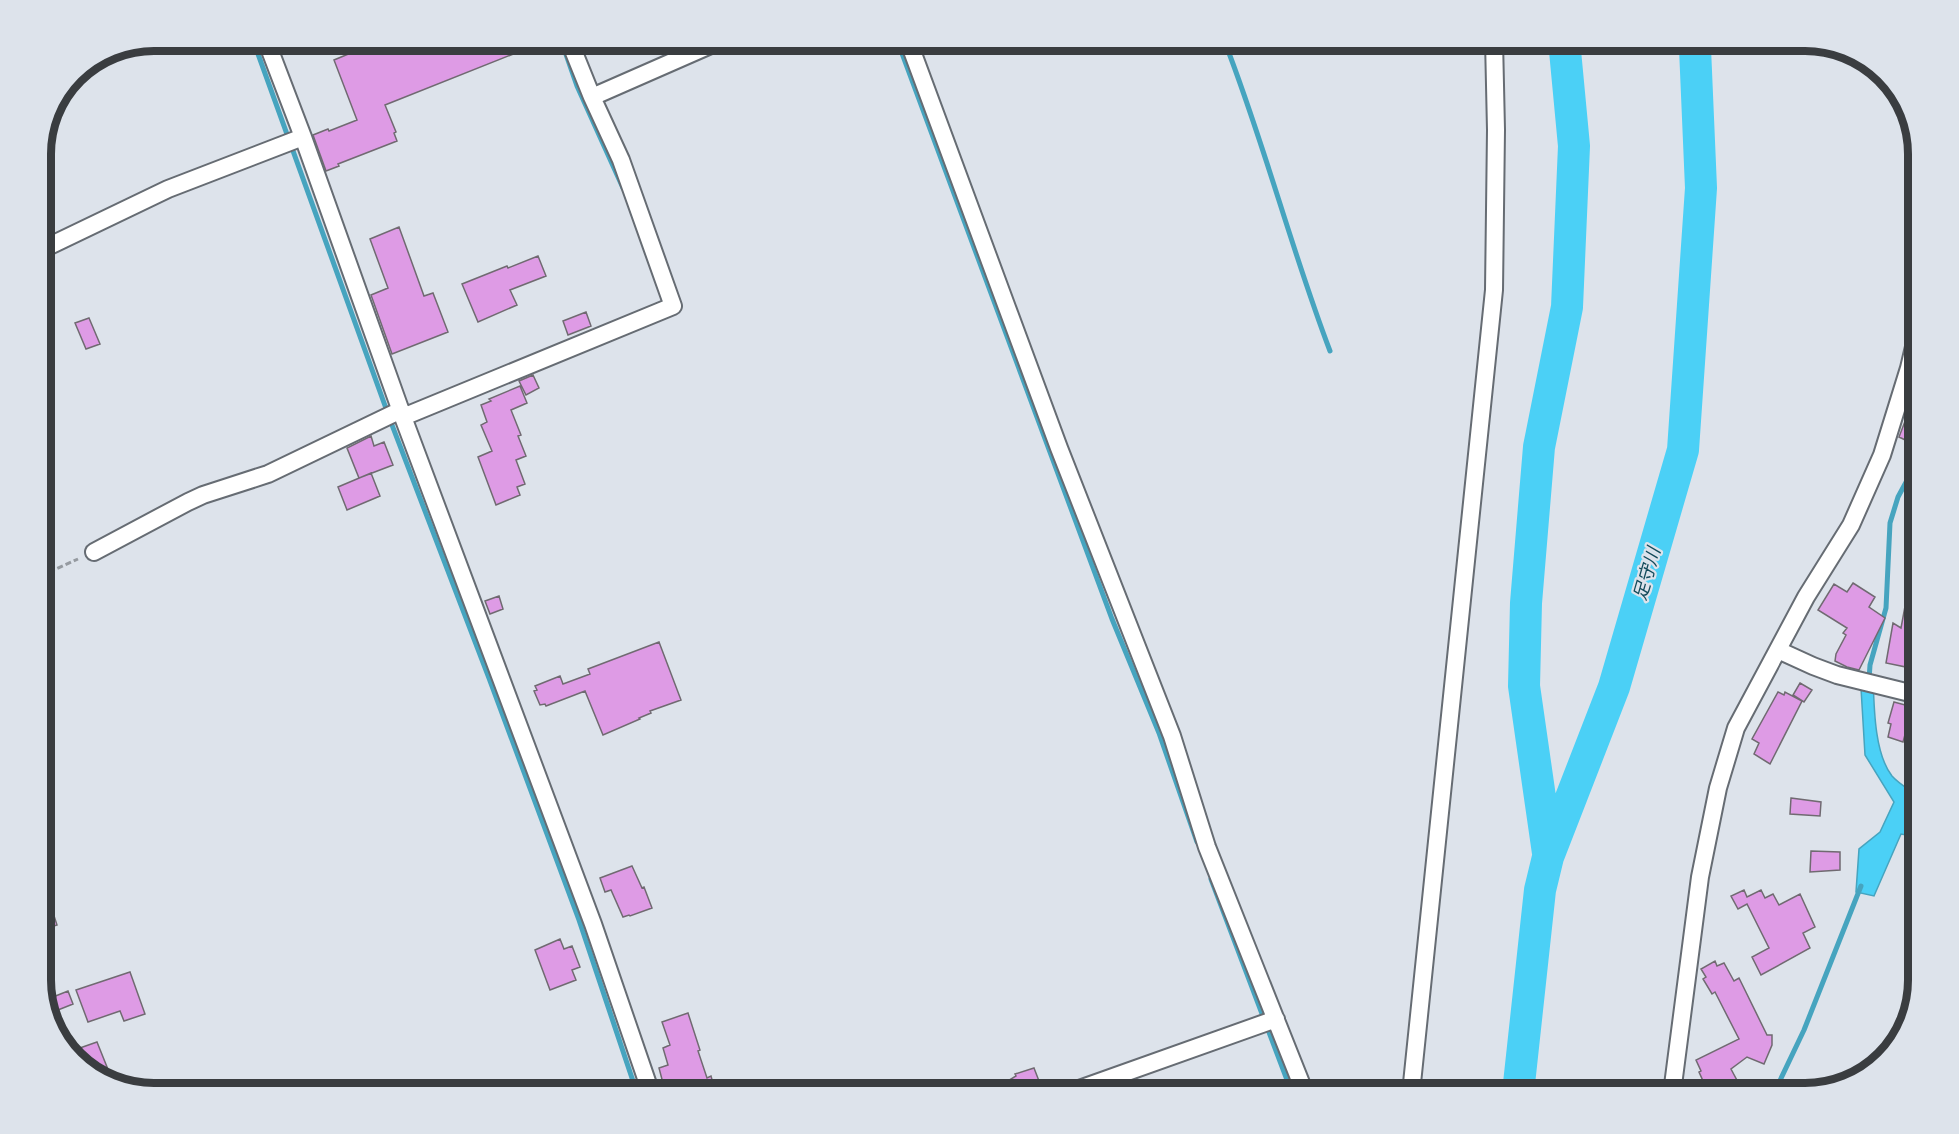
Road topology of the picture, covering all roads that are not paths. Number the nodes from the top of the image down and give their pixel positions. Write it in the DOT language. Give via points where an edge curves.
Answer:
graph roads {
  1 [pos="269,51"];
  2 [pos="573,51"];
  3 [pos="697,51"];
  4 [pos="912,51"];
  5 [pos="1494,51"];
  6 [pos="592,97"];
  7 [pos="295,140"];
  8 [pos="51,245"];
  9 [pos="1908,371"];
  10 [pos="395,415"];
  11 [pos="94,552"];
  12 [pos="1778,650"];
  13 [pos="1908,693"];
  14 [pos="1269,1022"];
  15 [pos="647,1083"];
  16 [pos="1099,1083"];
  17 [pos="1300,1083"];
  18 [pos="1412,1083"];
  19 [pos="1673,1083"];
  1 -- 7 [label="street"];
  2 -- 6 [label="street"];
  3 -- 6 [label="street"];
  4 -- 14 [label="street" via="1059,448 1172,736"];
  5 -- 18 [label="street" via="1494,290"];
  6 -- 10 [label="street" via="621,160 673,306"];
  7 -- 8 [label="street" via="168,189"];
  7 -- 10 [label="street"];
  9 -- 12 [label="street" via="1882,455 1851,525"];
  10 -- 11 [label="street" via="268,474 203,495"];
  10 -- 15 [label="street" via="588,913"];
  12 -- 13 [label="street" via="1813,666"];
  12 -- 19 [label="street" via="1736,728 1718,788 1701,877"];
  14 -- 16 [label="street"];
  14 -- 17 [label="street"];
}
